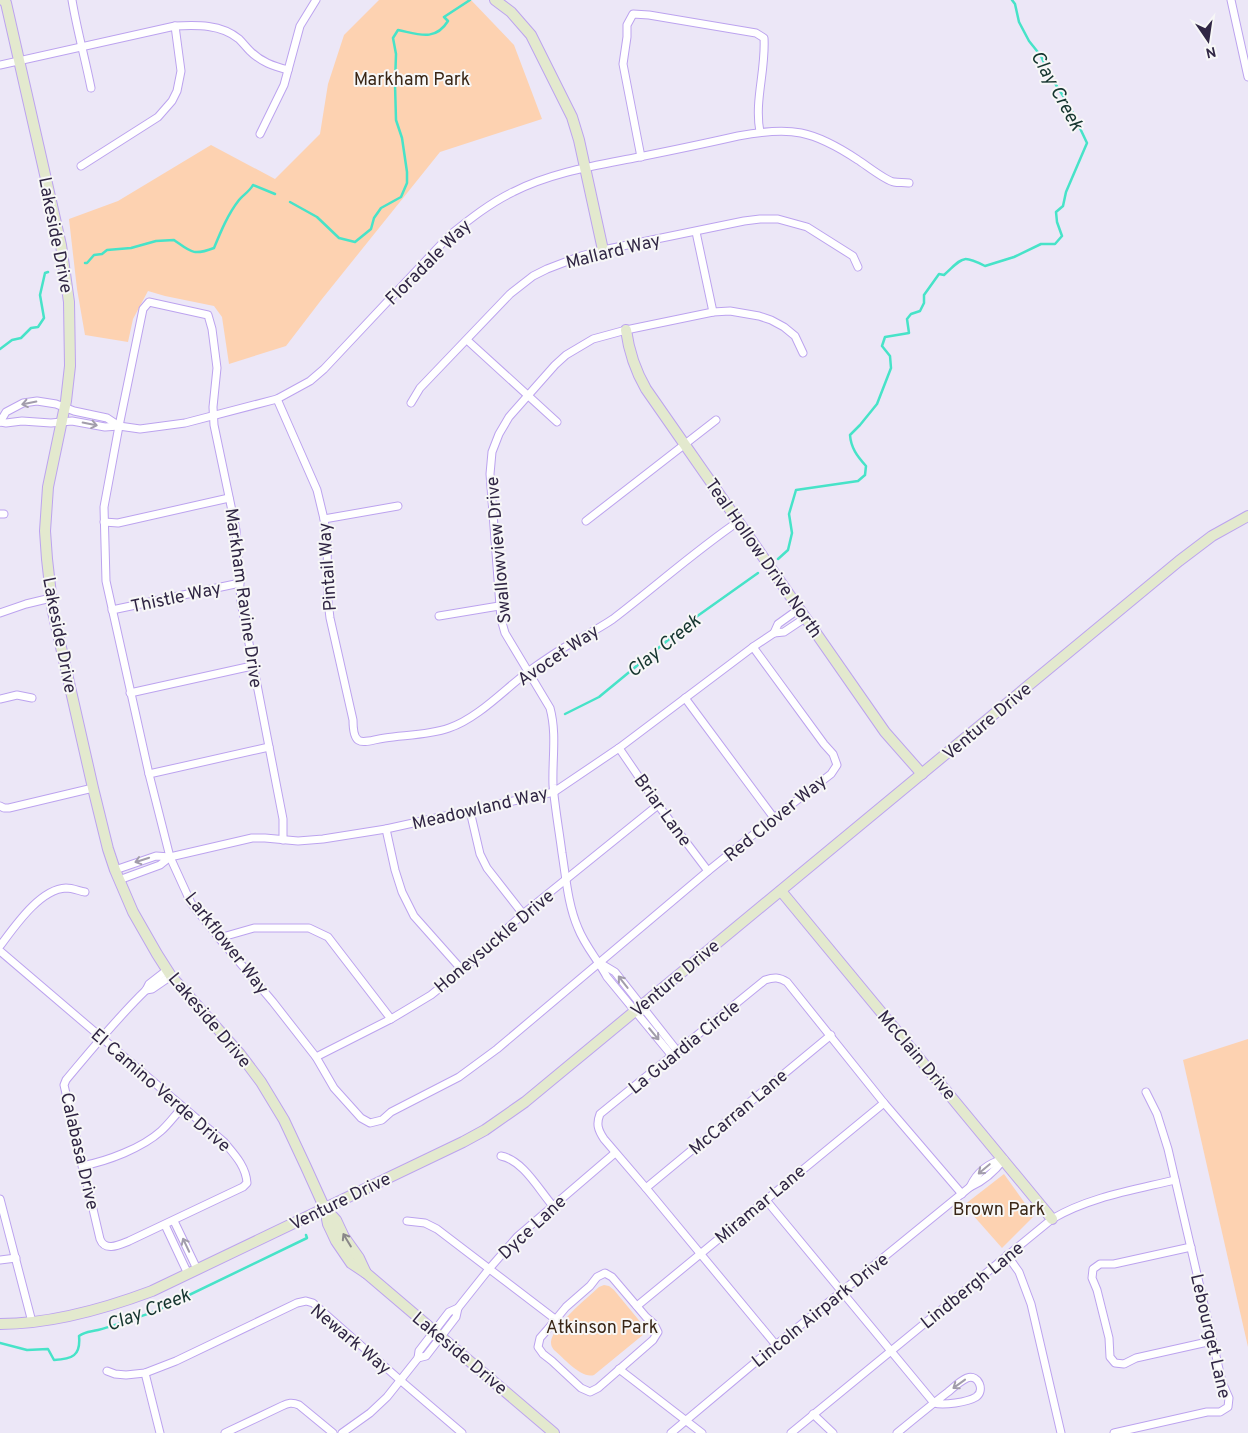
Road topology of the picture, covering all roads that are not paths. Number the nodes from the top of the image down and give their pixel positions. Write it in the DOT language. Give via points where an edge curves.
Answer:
graph roads {
  1 [pos="72,0"];
  2 [pos="316,0"];
  3 [pos="495,0"];
  4 [pos="1230,0"];
  5 [pos="5,1"];
  6 [pos="175,26"];
  7 [pos="82,47"];
  8 [pos="19,61"];
  9 [pos="0,65"];
  10 [pos="288,70"];
  11 [pos="1248,77"];
  12 [pos="91,88"];
  13 [pos="760,132"];
  14 [pos="260,134"];
  15 [pos="641,157"];
  16 [pos="81,166"];
  17 [pos="585,168"];
  18 [pos="909,182"];
  19 [pos="696,232"];
  20 [pos="603,250"];
  21 [pos="858,267"];
  22 [pos="713,312"];
  23 [pos="626,330"];
  24 [pos="467,340"];
  25 [pos="803,353"];
  26 [pos="528,395"];
  27 [pos="276,399"];
  28 [pos="411,403"];
  29 [pos="64,408"];
  30 [pos="213,416"];
  31 [pos="716,420"];
  32 [pos="61,421"];
  33 [pos="0,422"];
  34 [pos="557,422"];
  35 [pos="119,426"];
  36 [pos="685,444"];
  37 [pos="229,498"];
  38 [pos="398,506"];
  39 [pos="1248,516"];
  40 [pos="324,519"];
  41 [pos="586,521"];
  42 [pos="739,521"];
  43 [pos="104,522"];
  44 [pos="240,583"];
  45 [pos="51,598"];
  46 [pos="499,606"];
  47 [pos="799,609"];
  48 [pos="112,610"];
  49 [pos="0,613"];
  50 [pos="439,616"];
  51 [pos="805,618"];
  52 [pos="774,633"];
  53 [pos="753,647"];
  54 [pos="252,666"];
  55 [pos="529,672"];
  56 [pos="130,693"];
  57 [pos="0,698"];
  58 [pos="32,698"];
  59 [pos="685,698"];
  60 [pos="358,740"];
  61 [pos="268,747"];
  62 [pos="619,748"];
  63 [pos="149,774"];
  64 [pos="922,774"];
  65 [pos="93,788"];
  66 [pos="554,792"];
  67 [pos="658,805"];
  68 [pos="0,806"];
  69 [pos="470,811"];
  70 [pos="774,818"];
  71 [pos="386,829"];
  72 [pos="283,840"];
  73 [pos="170,856"];
  74 [pos="115,870"];
  75 [pos="708,871"];
  76 [pos="119,880"];
  77 [pos="566,881"];
  78 [pos="781,891"];
  79 [pos="86,892"];
  80 [pos="524,914"];
  81 [pos="219,938"];
  82 [pos="0,946"];
  83 [pos="0,952"];
  84 [pos="599,963"];
  85 [pos="462,970"];
  86 [pos="169,973"];
  87 [pos="638,1008"];
  88 [pos="391,1019"];
  89 [pos="831,1035"];
  90 [pos="101,1037"];
  91 [pos="675,1054"];
  92 [pos="316,1057"];
  93 [pos="1146,1092"];
  94 [pos="884,1103"];
  95 [pos="182,1108"];
  96 [pos="615,1153"];
  97 [pos="501,1156"];
  98 [pos="1004,1159"];
  99 [pos="82,1166"];
  100 [pos="1175,1180"];
  101 [pos="646,1188"];
  102 [pos="962,1194"];
  103 [pos="0,1199"];
  104 [pos="766,1200"];
  105 [pos="553,1206"];
  106 [pos="325,1209"];
  107 [pos="1052,1219"];
  108 [pos="174,1221"];
  109 [pos="407,1221"];
  110 [pos="165,1225"];
  111 [pos="1190,1247"];
  112 [pos="700,1254"];
  113 [pos="1008,1255"];
  114 [pos="16,1258"];
  115 [pos="0,1260"];
  116 [pos="489,1269"];
  117 [pos="193,1272"];
  118 [pos="843,1292"];
  119 [pos="637,1306"];
  120 [pos="555,1320"];
  121 [pos="32,1322"];
  122 [pos="0,1324"];
  123 [pos="438,1334"];
  124 [pos="1212,1341"];
  125 [pos="776,1346"];
  126 [pos="891,1350"];
  127 [pos="619,1369"];
  128 [pos="107,1371"];
  129 [pos="145,1373"];
  130 [pos="400,1380"];
  131 [pos="934,1403"];
  132 [pos="813,1414"];
  133 [pos="686,1421"];
  134 [pos="160,1433"];
  135 [pos="225,1433"];
  136 [pos="333,1433"];
  137 [pos="342,1433"];
  138 [pos="462,1433"];
  139 [pos="554,1433"];
  140 [pos="671,1433"];
  141 [pos="702,1433"];
  142 [pos="791,1433"];
  143 [pos="833,1433"];
  144 [pos="897,1433"];
  145 [pos="1061,1433"];
  146 [pos="1114,1433"];
  1 -- 7 [label="street"];
  2 -- 10 [label="street" via="300,26"];
  3 -- 17 [label="street" via="511,12 531,35 572,117"];
  4 -- 11 [label="street"];
  5 -- 8 [label="street, Lakeside Drive"];
  6 -- 7 [label="street"];
  6 -- 10 [label="street" via="213,27 227,32 258,58"];
  6 -- 16 [label="street" via="181,71 172,101 158,117"];
  7 -- 8 [label="street"];
  7 -- 12 [label="street"];
  8 -- 9 [label="street"];
  8 -- 29 [label="street, Lakeside Drive" via="60,245 69,302 70,357"];
  10 -- 14 [label="street" via="280,96"];
  13 -- 15 [label="street, Floradale Way"];
  13 -- 15 [label="street" via="758,103 764,38 756,33 633,14 627,25 623,64"];
  13 -- 18 [label="street, Floradale Way" via="802,132 814,136 844,150 892,182"];
  15 -- 17 [label="street, Floradale Way"];
  17 -- 20 [label="street"];
  17 -- 27 [label="street, Floradale Way" via="528,184 481,210 450,235 324,369"];
  19 -- 20 [label="street, Mallard Way"];
  19 -- 21 [label="street, Mallard Way" via="760,219 793,222 807,227 852,256"];
  19 -- 22 [label="street"];
  20 -- 24 [label="street, Mallard Way" via="533,276 510,294"];
  22 -- 23 [label="street, Swallowview Drive"];
  22 -- 25 [label="street, Swallowview Drive" via="744,313 771,320 795,336"];
  23 -- 26 [label="street, Swallowview Drive" via="593,339 573,351"];
  23 -- 36 [label="street, Teal Hollow Drive North" via="636,372"];
  24 -- 26 [label="street"];
  24 -- 28 [label="street, Mallard Way" via="420,388"];
  26 -- 34 [label="street"];
  26 -- 46 [label="street, Swallowview Drive" via="509,417 492,452 490,474"];
  27 -- 30 [label="street, Floradale Way"];
  27 -- 40 [label="street, Pintail Way" via="317,490"];
  29 -- 32 [label="street, Lakeside Drive"];
  29 -- 33 [label="street, Floradale Way, one-way" via="37,401 23,403 6,412"];
  29 -- 35 [label="street, Floradale Way" via="106,418"];
  30 -- 35 [label="street, Floradale Way" via="162,427 140,429"];
  30 -- 35 [label="street, Markham Ravine Drive" via="217,368 208,315 149,302 143,309"];
  30 -- 37 [label="street, Markham Ravine Drive"];
  31 -- 36 [label="street"];
  32 -- 33 [label="street, Floradale Way"];
  32 -- 35 [label="street, Floradale Way, one-way"];
  32 -- 45 [label="street, Lakeside Drive" via="46,511"];
  35 -- 43 [label="street, Larkflower Way"];
  36 -- 41 [label="street"];
  36 -- 42 [label="street, Teal Hollow Drive North"];
  37 -- 43 [label="street" via="118,522"];
  37 -- 44 [label="street, Markham Ravine Drive" via="238,541"];
  38 -- 40 [label="street"];
  39 -- 64 [label="street, Venture Drive" via="1212,536 1179,561"];
  40 -- 60 [label="street, Pintail Way" via="330,618 353,720 353,734"];
  42 -- 47 [label="street, Teal Hollow Drive North"];
  42 -- 55 [label="street, Avocet Way" via="611,620"];
  43 -- 48 [label="street, Larkflower Way" via="106,581"];
  44 -- 48 [label="street, Thistle Way"];
  44 -- 54 [label="street, Markham Ravine Drive"];
  45 -- 49 [label="street"];
  45 -- 65 [label="street, Lakeside Drive"];
  46 -- 50 [label="street"];
  46 -- 55 [label="street, Swallowview Drive" via="505,633"];
  47 -- 51 [label="street, Teal Hollow Drive North"];
  47 -- 52 [label="street, Meadowland Way" via="778,624"];
  48 -- 56 [label="street, Larkflower Way"];
  51 -- 52 [label="street, Meadowland Way" via="784,632"];
  51 -- 64 [label="street, Teal Hollow Drive North" via="885,732"];
  52 -- 53 [label="street, Meadowland Way"];
  53 -- 59 [label="street, Meadowland Way"];
  53 -- 70 [label="street, Red Clover Way" via="833,754 837,765"];
  54 -- 56 [label="street"];
  54 -- 61 [label="street, Markham Ravine Drive"];
  55 -- 60 [label="street, Avocet Way" via="472,716 448,729 363,742"];
  55 -- 66 [label="street, Swallowview Drive" via="552,716"];
  56 -- 63 [label="street, Larkflower Way"];
  57 -- 58 [label="street" via="17,695"];
  59 -- 62 [label="street, Meadowland Way"];
  59 -- 70 [label="street"];
  61 -- 63 [label="street"];
  61 -- 72 [label="street, Markham Ravine Drive" via="283,819"];
  62 -- 66 [label="street, Meadowland Way"];
  62 -- 67 [label="street, Briar Lane"];
  63 -- 73 [label="street, Larkflower Way"];
  64 -- 78 [label="street, Venture Drive"];
  65 -- 68 [label="street" via="9,808"];
  65 -- 74 [label="street, Lakeside Drive"];
  66 -- 69 [label="street, Meadowland Way"];
  66 -- 77 [label="street, Swallowview Drive"];
  67 -- 75 [label="street, Briar Lane"];
  67 -- 77 [label="street, Honeysuckle Drive"];
  69 -- 71 [label="street, Meadowland Way"];
  69 -- 80 [label="street" via="480,854 487,868"];
  70 -- 75 [label="street, Red Clover Way"];
  71 -- 72 [label="street, Meadowland Way" via="323,839"];
  71 -- 85 [label="street" via="397,877 414,916"];
  72 -- 73 [label="street, Meadowland Way" via="252,838"];
  73 -- 74 [label="street, Meadowland Way, one-way" via="156,856"];
  73 -- 76 [label="street, Meadowland Way" via="160,865"];
  73 -- 81 [label="street, Larkflower Way" via="191,903"];
  74 -- 76 [label="street, Lakeside Drive"];
  75 -- 84 [label="street, Red Clover Way"];
  76 -- 86 [label="street, Lakeside Drive" via="140,927"];
  77 -- 80 [label="street, Honeysuckle Drive"];
  77 -- 84 [label="street, Swallowview Drive" via="577,927"];
  78 -- 87 [label="street, Venture Drive"];
  78 -- 98 [label="street, McClain Drive"];
  79 -- 82 [label="street" via="65,888 42,898"];
  80 -- 85 [label="street, Honeysuckle Drive"];
  81 -- 88 [label="street" via="254,928 309,928 328,937"];
  81 -- 92 [label="street, Larkflower Way"];
  83 -- 90 [label="street, El Camino Verde Drive"];
  84 -- 87 [label="street, Swallowview Drive" via="615,972"];
  84 -- 92 [label="street, Larkflower Way" via="459,1077 391,1112 382,1120 370,1123 361,1118 334,1088"];
  85 -- 88 [label="street, Honeysuckle Drive"];
  86 -- 90 [label="street, Calabasa Drive" via="149,984"];
  86 -- 106 [label="street, Lakeside Drive" via="261,1082 284,1120"];
  87 -- 91 [label="street, Swallowview Drive"];
  87 -- 106 [label="street, Venture Drive" via="525,1102 485,1130"];
  88 -- 92 [label="street, Honeysuckle Drive"];
  89 -- 91 [label="street, La Guardia Circle" via="787,982 773,978 765,980"];
  89 -- 94 [label="street, La Guardia Circle"];
  89 -- 101 [label="street, McCarran Lane"];
  90 -- 95 [label="street, El Camino Verde Drive"];
  90 -- 99 [label="street, Calabasa Drive" via="64,1085"];
  91 -- 96 [label="street, La Guardia Circle" via="600,1114 599,1131"];
  93 -- 100 [label="street, Lebourget Lane" via="1163,1131"];
  94 -- 102 [label="street, La Guardia Circle"];
  94 -- 104 [label="street, Miramar Lane"];
  95 -- 99 [label="street" via="149,1140 108,1160"];
  95 -- 108 [label="street, El Camino Verde Drive" via="224,1142 244,1168 247,1182 243,1187"];
  96 -- 101 [label="street, La Guardia Circle"];
  96 -- 105 [label="street, Dyce Lane"];
  97 -- 105 [label="street" via="520,1165"];
  98 -- 102 [label="street, Lincoln Airpark Drive" via="998,1168"];
  98 -- 107 [label="street, McClain Drive"];
  99 -- 110 [label="street, Calabasa Drive" via="102,1244 119,1245"];
  100 -- 107 [label="street, Lindbergh Lane" via="1083,1204"];
  100 -- 111 [label="street, Lebourget Lane"];
  101 -- 112 [label="street, La Guardia Circle"];
  102 -- 118 [label="street, Lincoln Airpark Drive"];
  103 -- 114 [label="street"];
  104 -- 112 [label="street, Miramar Lane"];
  104 -- 118 [label="street"];
  105 -- 116 [label="street, Dyce Lane" via="517,1237"];
  106 -- 117 [label="street, Venture Drive"];
  106 -- 123 [label="street, Lakeside Drive" via="328,1224 351,1263"];
  107 -- 113 [label="street, Lindbergh Lane"];
  108 -- 110 [label="street, El Camino Verde Drive"];
  117 -- 108 [label="street, one-way"];
  109 -- 116 [label="street" via="437,1228"];
  110 -- 117 [label="street"];
  111 -- 124 [label="street, Lebourget Lane"];
  111 -- 124 [label="street" via="1114,1264 1100,1264 1093,1269 1092,1278 1098,1290 1109,1338 1110,1357 1114,1363 1124,1364 1136,1358"];
  112 -- 119 [label="street, Miramar Lane"];
  112 -- 125 [label="street, La Guardia Circle"];
  113 -- 126 [label="street, Lindbergh Lane"];
  113 -- 145 [label="street" via="1020,1272 1031,1304"];
  114 -- 115 [label="street"];
  114 -- 121 [label="street"];
  116 -- 120 [label="street"];
  116 -- 123 [label="street, Dyce Lane" via="458,1308 456,1317"];
  117 -- 121 [label="street, Venture Drive" via="121,1302"];
  118 -- 125 [label="street, Lincoln Airpark Drive"];
  118 -- 126 [label="street"];
  119 -- 120 [label="street" via="605,1273 597,1277"];
  119 -- 127 [label="street" via="658,1332"];
  120 -- 127 [label="street" via="540,1338 538,1347 581,1388 590,1392"];
  121 -- 122 [label="street, Venture Drive"];
  123 -- 130 [label="street, Dyce Lane" via="426,1356 418,1358"];
  123 -- 139 [label="street, Lakeside Drive"];
  124 -- 146 [label="street, Lebourget Lane" via="1229,1398 1228,1407 1220,1412 1207,1412"];
  125 -- 133 [label="street, Lincoln Airpark Drive"];
  126 -- 131 [label="street"];
  126 -- 132 [label="street, Lindbergh Lane"];
  127 -- 133 [label="street"];
  128 -- 129 [label="street" via="126,1375"];
  129 -- 130 [label="street, Newark Way" via="306,1301 313,1303"];
  129 -- 134 [label="street"];
  130 -- 137 [label="street, Dyce Lane" via="375,1408"];
  130 -- 138 [label="street, Newark Way"];
  131 -- 131 [label="street, one-way" via="973,1399 978,1396 980,1385 973,1377 963,1380"];
  131 -- 144 [label="street"];
  132 -- 142 [label="street, Lindbergh Lane"];
  132 -- 143 [label="street"];
  133 -- 140 [label="street, Lincoln Airpark Drive"];
  133 -- 141 [label="street"];
  135 -- 136 [label="street" via="294,1403"];
}
